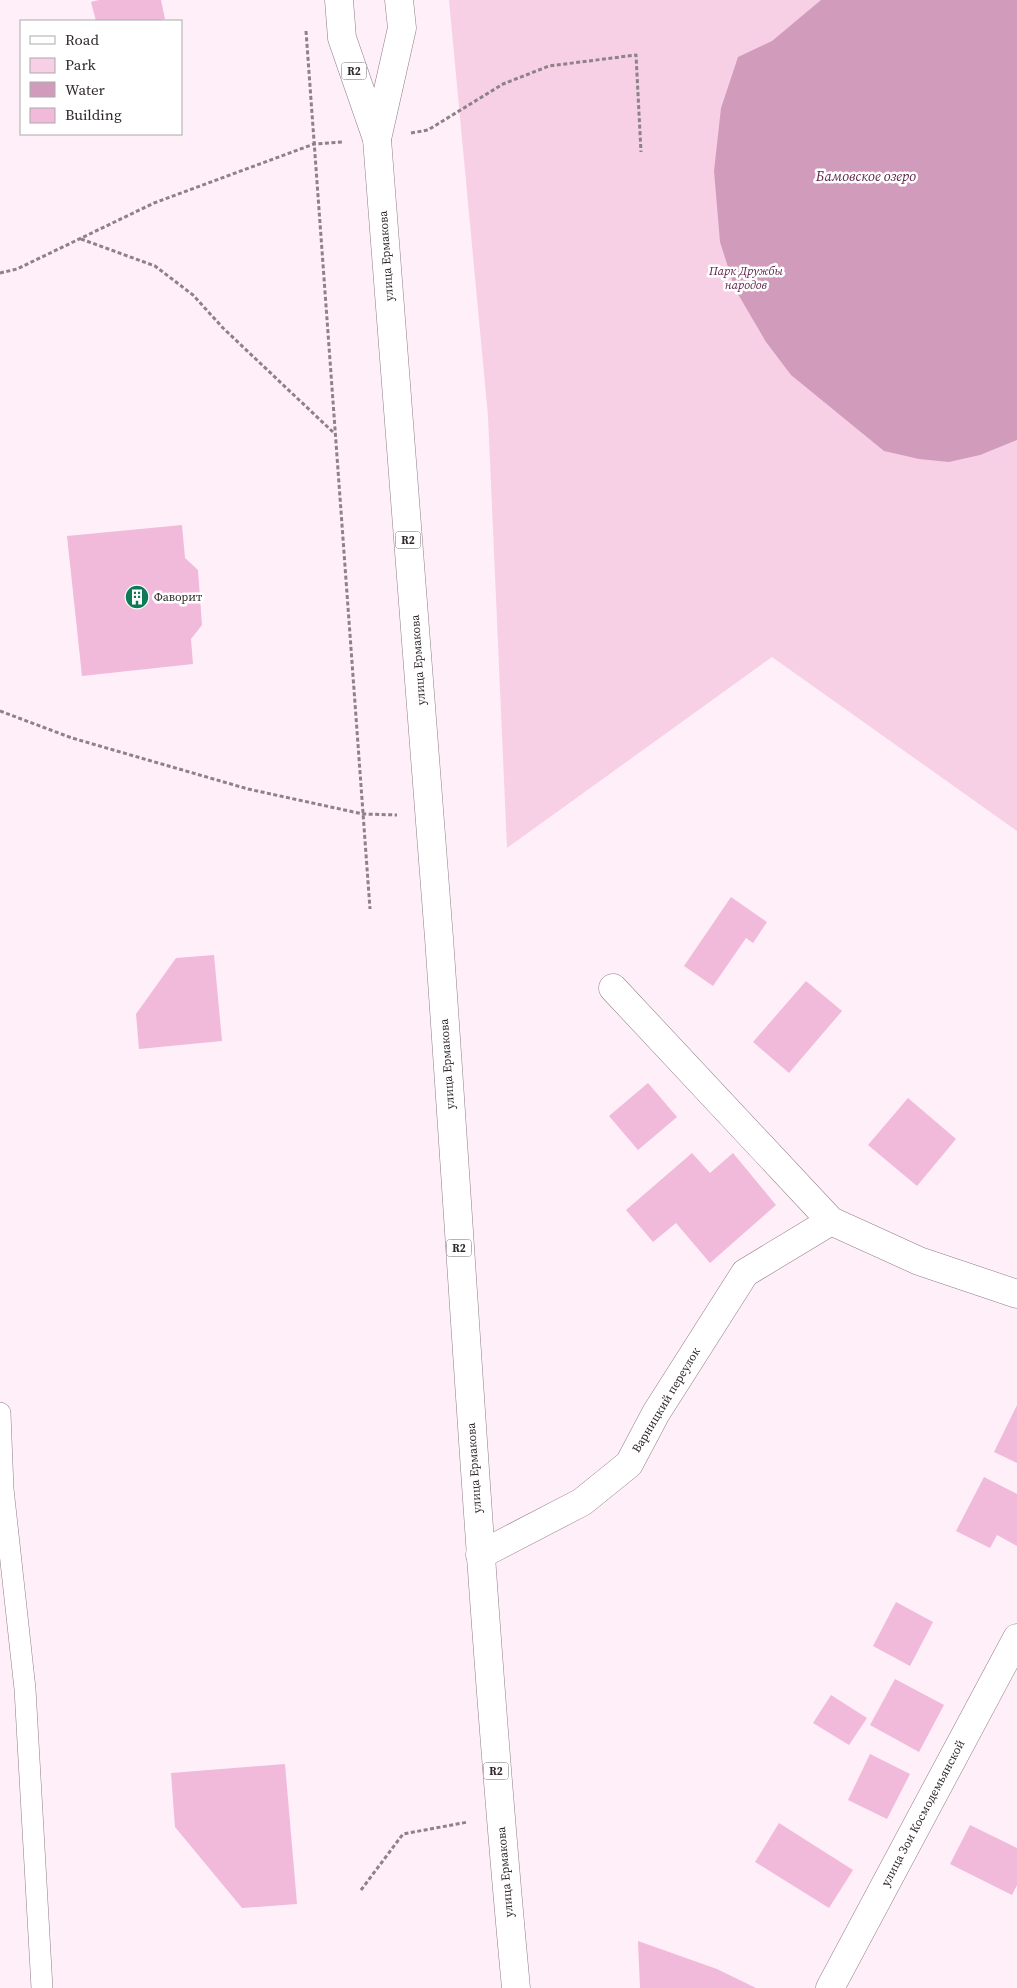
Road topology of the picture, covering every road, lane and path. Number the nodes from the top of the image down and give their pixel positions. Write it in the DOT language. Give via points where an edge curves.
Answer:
graph roads {
  1 [pos="339,0"];
  2 [pos="399,0"];
  3 [pos="306,29"];
  4 [pos="377,140"];
  5 [pos="314,144"];
  6 [pos="641,152"];
  7 [pos="80,238"];
  8 [pos="0,274"];
  9 [pos="335,434"];
  10 [pos="0,711"];
  11 [pos="363,814"];
  12 [pos="430,816"];
  13 [pos="370,909"];
  14 [pos="613,988"];
  15 [pos="831,1222"];
  16 [pos="1017,1294"];
  17 [pos="0,1413"];
  18 [pos="0,1418"];
  19 [pos="480,1555"];
  20 [pos="1017,1638"];
  21 [pos="500,1815"];
  22 [pos="361,1890"];
  23 [pos="42,1988"];
  24 [pos="516,1988"];
  25 [pos="830,1988"];
  1 -- 4 [label="main road, R2" via="342,38"];
  2 -- 4 [label="main road, R2" via="402,28"];
  3 -- 5 [label="path"];
  4 -- 5 [label="path"];
  4 -- 6 [label="path" via="428,130 503,84 549,66 636,55"];
  4 -- 12 [label="main road, улица Ермакова / R2"];
  5 -- 7 [label="path" via="154,204"];
  5 -- 9 [label="path"];
  7 -- 8 [label="path"];
  7 -- 9 [label="path" via="156,266 193,295 223,328"];
  9 -- 11 [label="path"];
  10 -- 11 [label="path" via="72,738 248,789"];
  11 -- 12 [label="path"];
  11 -- 13 [label="path"];
  12 -- 19 [label="main road, улица Ермакова / R2"];
  14 -- 15 [label="main road"];
  15 -- 16 [label="main road" via="920,1261"];
  15 -- 19 [label="main road, Варницкий переулок" via="745,1273 656,1413 629,1464 582,1502"];
  17 -- 18 [label="lane"];
  18 -- 23 [label="lane" via="3,1489 25,1689"];
  19 -- 21 [label="main road, улица Ермакова / R2"];
  20 -- 25 [label="main road, улица Зои Космодемьянской"];
  21 -- 22 [label="path" via="403,1834"];
  21 -- 24 [label="main road, улица Ермакова / R2"];
}
